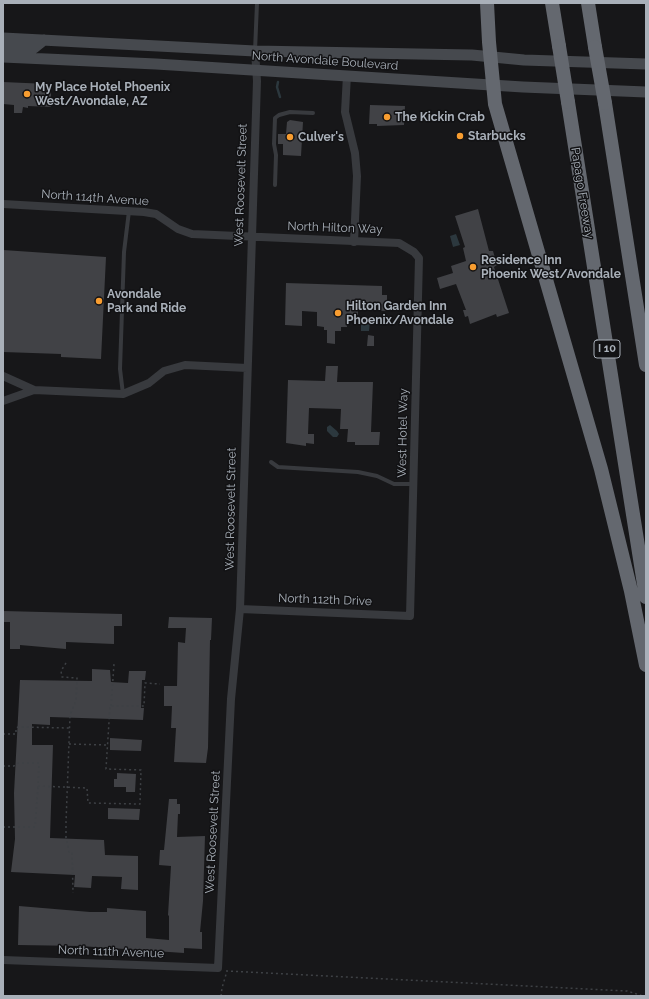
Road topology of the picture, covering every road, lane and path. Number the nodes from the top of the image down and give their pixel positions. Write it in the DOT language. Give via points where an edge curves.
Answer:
graph roads {
  1 [pos="257,3"];
  2 [pos="487,3"];
  3 [pos="552,3"];
  4 [pos="588,3"];
  5 [pos="3,38"];
  6 [pos="44,40"];
  7 [pos="3,47"];
  8 [pos="255,51"];
  9 [pos="3,57"];
  10 [pos="491,57"];
  11 [pos="646,64"];
  12 [pos="255,70"];
  13 [pos="347,75"];
  14 [pos="494,85"];
  15 [pos="646,92"];
  16 [pos="313,113"];
  17 [pos="275,185"];
  18 [pos="3,204"];
  19 [pos="129,211"];
  20 [pos="251,236"];
  21 [pos="354,242"];
  22 [pos="414,252"];
  23 [pos="646,365"];
  24 [pos="247,368"];
  25 [pos="3,376"];
  26 [pos="34,390"];
  27 [pos="122,394"];
  28 [pos="3,401"];
  29 [pos="271,462"];
  30 [pos="414,484"];
  31 [pos="646,597"];
  32 [pos="240,609"];
  33 [pos="410,616"];
  34 [pos="66,663"];
  35 [pos="114,664"];
  36 [pos="646,665"];
  37 [pos="160,684"];
  38 [pos="111,706"];
  39 [pos="69,728"];
  40 [pos="3,734"];
  41 [pos="69,744"];
  42 [pos="106,745"];
  43 [pos="3,766"];
  44 [pos="38,786"];
  45 [pos="67,787"];
  46 [pos="3,827"];
  47 [pos="72,893"];
  48 [pos="3,960"];
  49 [pos="218,968"];
  50 [pos="227,971"];
  51 [pos="221,996"];
  52 [pos="643,996"];
  1 -- 8 [label="lane"];
  2 -- 10 [label="highway"];
  3 -- 31 [label="highway, Papago Freeway / I 10, bridge"];
  4 -- 23 [label="highway, bridge"];
  5 -- 6 [label="main road, North Avondale Boulevard"];
  6 -- 7 [label="main road" via="34,48"];
  6 -- 8 [label="main road, North Avondale Boulevard"];
  8 -- 10 [label="main road, North Avondale Boulevard"];
  8 -- 12 [label="street, West Roosevelt Street"];
  9 -- 12 [label="main road, North Avondale Boulevard"];
  10 -- 11 [label="main road, North Avondale Boulevard"];
  10 -- 14 [label="highway"];
  12 -- 13 [label="main road, North Avondale Boulevard"];
  12 -- 20 [label="street, West Roosevelt Street" via="257,81"];
  13 -- 14 [label="main road, North Avondale Boulevard"];
  13 -- 21 [label="street" via="345,112 357,176"];
  14 -- 15 [label="main road, North Avondale Boulevard"];
  14 -- 36 [label="highway" via="495,104 601,469"];
  16 -- 17 [label="lane" via="290,112 275,118"];
  18 -- 19 [label="street, North 114th Avenue"];
  19 -- 20 [label="street, North 114th Avenue" via="156,214 178,229 192,234"];
  19 -- 27 [label="lane" via="124,252 120,370"];
  20 -- 21 [label="street, North Hilton Way"];
  20 -- 24 [label="street, West Roosevelt Street"];
  21 -- 22 [label="street, North Hilton Way" via="399,242"];
  22 -- 30 [label="street, West Hotel Way" via="419,258"];
  24 -- 27 [label="street" via="193,364 174,367 139,388"];
  24 -- 32 [label="street, West Roosevelt Street"];
  25 -- 26 [label="street"];
  26 -- 27 [label="street"];
  26 -- 28 [label="street"];
  29 -- 30 [label="lane" via="278,467 358,472 377,476 394,484"];
  30 -- 33 [label="street, West Hotel Way"];
  32 -- 33 [label="street, North 112th Drive"];
  32 -- 49 [label="street, West Roosevelt Street" via="232,699"];
  34 -- 39 [label="path" via="61,672 62,677 77,678 76,701 70,715"];
  35 -- 38 [label="path"];
  37 -- 38 [label="path" via="145,683 144,706"];
  38 -- 42 [label="path" via="109,738"];
  39 -- 40 [label="path" via="18,727 16,734"];
  39 -- 41 [label="path"];
  41 -- 42 [label="path"];
  41 -- 45 [label="path"];
  42 -- 45 [label="path" via="106,769 141,770 140,804 88,803 88,788"];
  43 -- 44 [label="path" via="39,763"];
  44 -- 45 [label="path"];
  44 -- 46 [label="path" via="36,827"];
  45 -- 47 [label="path" via="66,838 69,852 72,852"];
  48 -- 49 [label="street, North 111th Avenue"];
  49 -- 50 [label="path"];
  50 -- 51 [label="path"];
  50 -- 52 [label="path" via="627,991"];
}
